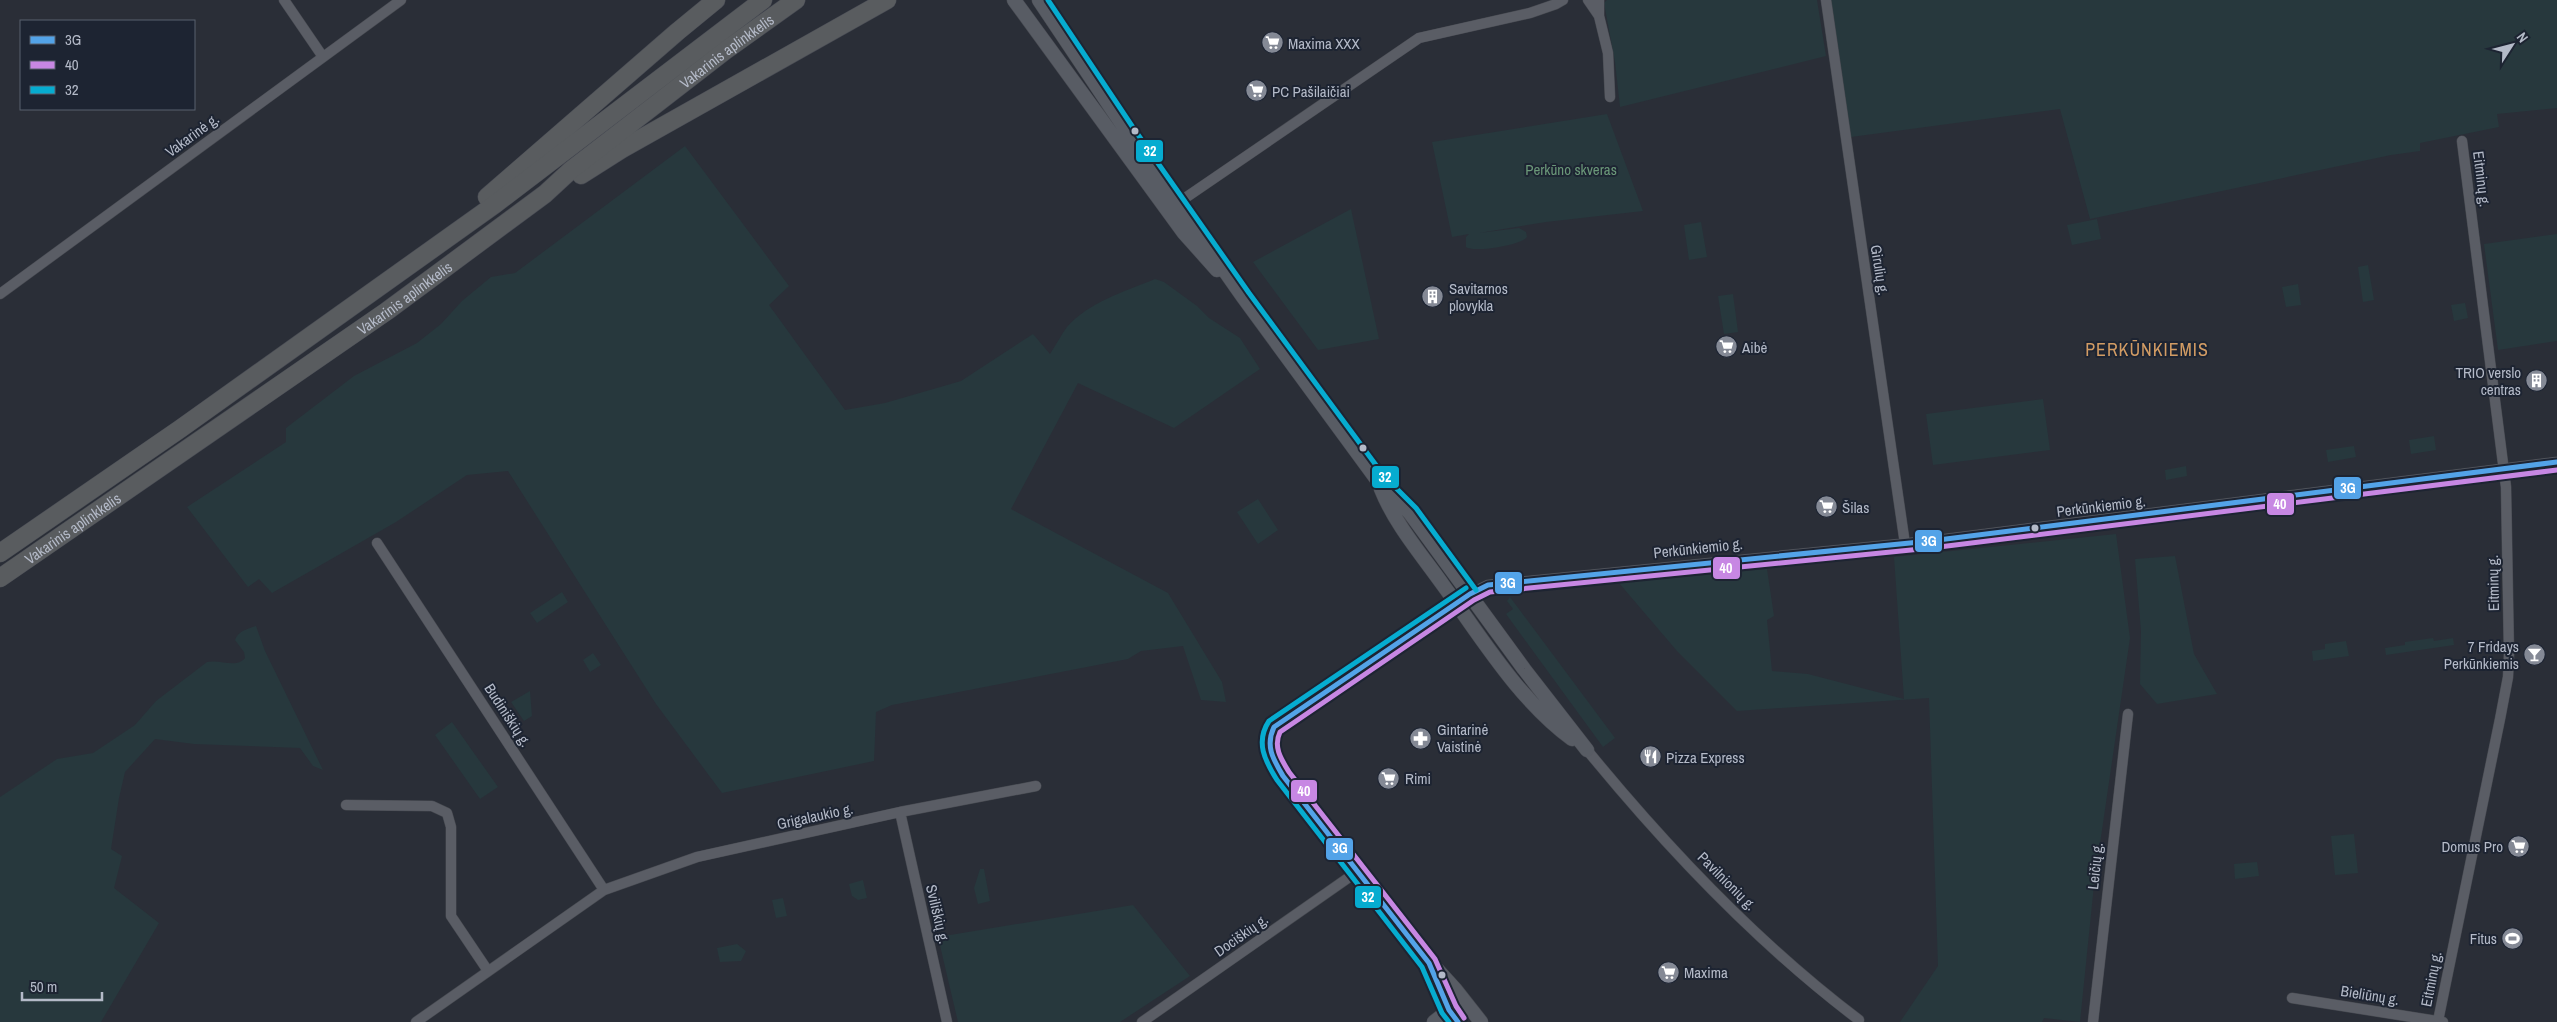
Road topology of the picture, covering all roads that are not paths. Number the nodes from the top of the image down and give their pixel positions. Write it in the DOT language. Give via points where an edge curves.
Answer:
graph roads {
  1 [pos="284,0"];
  2 [pos="401,0"];
  3 [pos="716,0"];
  4 [pos="763,0"];
  5 [pos="796,0"];
  6 [pos="887,0"];
  7 [pos="1014,0"];
  8 [pos="1039,0"];
  9 [pos="1563,0"];
  10 [pos="1588,0"];
  11 [pos="1599,0"];
  12 [pos="1826,0"];
  13 [pos="1548,3"];
  14 [pos="1599,16"];
  15 [pos="323,57"];
  16 [pos="1610,97"];
  17 [pos="2462,141"];
  18 [pos="545,194"];
  19 [pos="1172,207"];
  20 [pos="444,240"];
  21 [pos="0,294"];
  22 [pos="2557,462"];
  23 [pos="2505,469"];
  24 [pos="1378,481"];
  25 [pos="377,543"];
  26 [pos="1905,544"];
  27 [pos="0,553"];
  28 [pos="0,578"];
  29 [pos="1470,594"];
  30 [pos="1456,603"];
  31 [pos="2128,714"];
  32 [pos="1587,750"];
  33 [pos="1036,786"];
  34 [pos="346,805"];
  35 [pos="900,812"];
  36 [pos="1358,871"];
  37 [pos="604,890"];
  38 [pos="1429,963"];
  39 [pos="488,971"];
  40 [pos="2292,998"];
  41 [pos="1463,999"];
  42 [pos="1449,1010"];
  43 [pos="1859,1020"];
  44 [pos="1478,1021"];
  45 [pos="2438,1021"];
  46 [pos="416,1022"];
  47 [pos="947,1022"];
  48 [pos="1142,1022"];
  49 [pos="1434,1022"];
  50 [pos="1458,1022"];
  51 [pos="2093,1022"];
  52 [pos="2443,1022"];
  1 -- 15 [label="street"];
  2 -- 15 [label="street, Vakarinė g."];
  3 -- 20 [label="highway" via="476,206"];
  4 -- 20 [label="highway, Vakarinis aplinkkelis"];
  5 -- 18 [label="highway, Vakarinis aplinkkelis" via="726,50 571,170"];
  6 -- 18 [label="highway"];
  7 -- 19 [label="street, Pavilnionių g."];
  8 -- 19 [label="street, Pavilnionių g." via="1128,133"];
  9 -- 13 [label="street" via="1556,4"];
  10 -- 14 [label="street"];
  11 -- 14 [label="street"];
  12 -- 26 [label="street, Girulių g."];
  13 -- 19 [label="street" via="1530,13 1419,38"];
  14 -- 16 [label="street" via="1608,53"];
  15 -- 21 [label="street, Vakarinė g."];
  17 -- 23 [label="street, Eitminų g."];
  18 -- 28 [label="highway, Vakarinis aplinkkelis" via="338,346"];
  19 -- 24 [label="street, Pavilnionių g." via="1196,248 1243,297"];
  20 -- 27 [label="highway, Vakarinis aplinkkelis" via="180,430"];
  22 -- 23 [label="street, Perkūnkiemio g."];
  23 -- 26 [label="street, Perkūnkiemio g."];
  23 -- 45 [label="street, Eitminų g." via="2508,677"];
  24 -- 29 [label="street, Pavilnionių g." via="1410,513"];
  24 -- 30 [label="street, Pavilnionių g." via="1398,522"];
  25 -- 37 [label="street, Budiniškių g."];
  26 -- 29 [label="street, Perkūnkiemio g." via="1488,585"];
  29 -- 30 [label="street"];
  29 -- 32 [label="street, Pavilnionių g."];
  30 -- 32 [label="street, Pavilnionių g." via="1538,710"];
  30 -- 36 [label="street" via="1274,727 1269,736 1269,754"];
  31 -- 51 [label="street, Leičių g."];
  32 -- 43 [label="street, Pavilnionių g." via="1712,892 1792,967"];
  33 -- 35 [label="street, Grigalaukio g."];
  34 -- 39 [label="street" via="432,806 447,813 451,827 451,916"];
  35 -- 37 [label="street, Grigalaukio g." via="697,857"];
  35 -- 47 [label="street, Sviliškių g."];
  36 -- 38 [label="street"];
  36 -- 48 [label="street, Dociškių g."];
  37 -- 39 [label="street"];
  38 -- 41 [label="street"];
  38 -- 42 [label="street"];
  39 -- 46 [label="street"];
  40 -- 45 [label="street, Bieliūnų g."];
  41 -- 42 [label="street"];
  41 -- 44 [label="street"];
  42 -- 49 [label="street"];
  42 -- 50 [label="street"];
  45 -- 52 [label="street, Bieliūnų g."];
}
